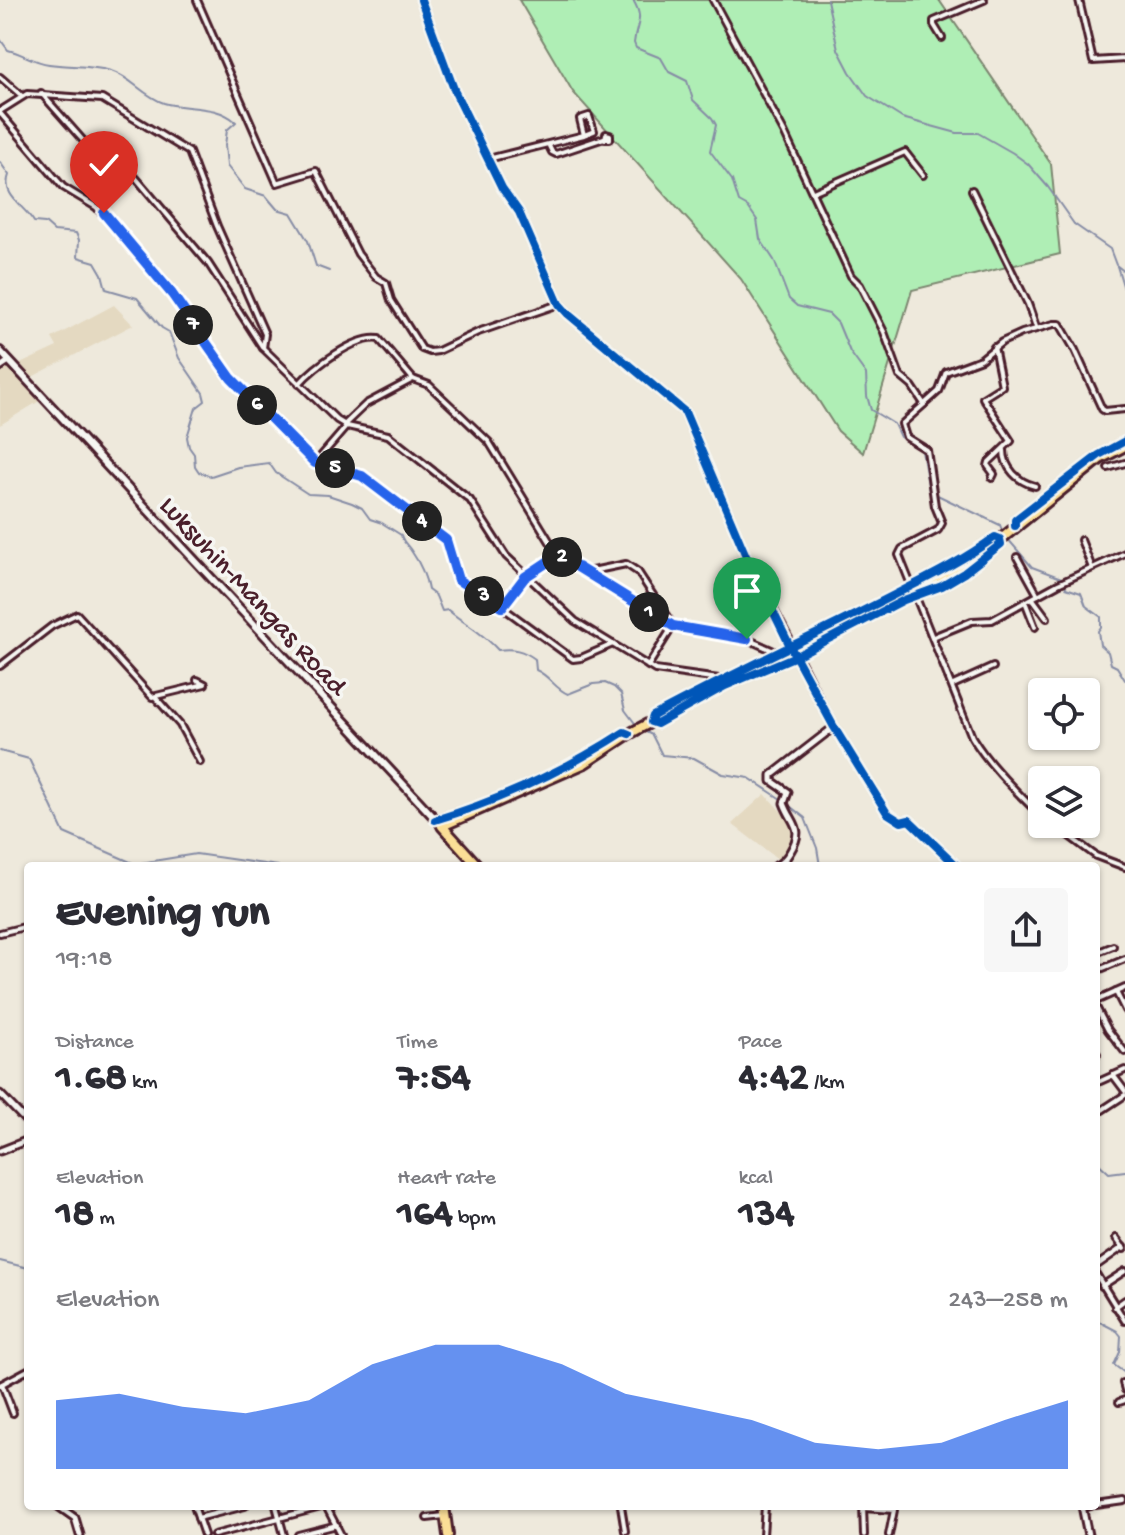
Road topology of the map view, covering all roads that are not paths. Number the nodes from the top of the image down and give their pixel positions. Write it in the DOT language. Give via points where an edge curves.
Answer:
graph roads {
  1 [pos="197,0"];
  2 [pos="421,0"];
  3 [pos="713,0"];
  4 [pos="984,0"];
  5 [pos="1079,0"];
  6 [pos="942,38"];
  7 [pos="1125,59"];
  8 [pos="0,77"];
  9 [pos="41,93"];
  10 [pos="22,96"];
  11 [pos="0,112"];
  12 [pos="604,138"];
  13 [pos="592,142"];
  14 [pos="549,146"];
  15 [pos="488,161"];
  16 [pos="923,175"];
  17 [pos="972,190"];
  18 [pos="813,192"];
  19 [pos="559,304"];
  20 [pos="1036,327"];
  21 [pos="994,347"];
  22 [pos="263,348"];
  23 [pos="0,351"];
  24 [pos="9,361"];
  25 [pos="0,367"];
  26 [pos="413,379"];
  27 [pos="299,384"];
  28 [pos="924,404"];
  29 [pos="1125,409"];
  30 [pos="346,426"];
  31 [pos="1125,446"];
  32 [pos="1005,447"];
  33 [pos="315,463"];
  34 [pos="1125,463"];
  35 [pos="1108,468"];
  36 [pos="992,478"];
  37 [pos="1035,486"];
  38 [pos="1081,540"];
  39 [pos="1125,553"];
  40 [pos="558,555"];
  41 [pos="1017,557"];
  42 [pos="1092,568"];
  43 [pos="587,572"];
  44 [pos="525,577"];
  45 [pos="915,591"];
  46 [pos="1035,597"];
  47 [pos="1026,604"];
  48 [pos="502,607"];
  49 [pos="1047,618"];
  50 [pos="673,626"];
  51 [pos="1035,627"];
  52 [pos="933,637"];
  53 [pos="613,644"];
  54 [pos="789,654"];
  55 [pos="0,666"];
  56 [pos="648,666"];
  57 [pos="993,667"];
  58 [pos="733,678"];
  59 [pos="197,680"];
  60 [pos="953,685"];
  61 [pos="156,698"];
  62 [pos="834,727"];
  63 [pos="200,762"];
  64 [pos="1028,803"];
  65 [pos="442,826"];
  66 [pos="1072,838"];
  67 [pos="474,862"];
  68 [pos="787,862"];
  69 [pos="953,862"];
  70 [pos="1125,867"];
  71 [pos="24,927"];
  72 [pos="0,933"];
  73 [pos="1113,946"];
  74 [pos="1100,951"];
  75 [pos="1125,959"];
  76 [pos="1100,969"];
  77 [pos="1125,988"];
  78 [pos="1116,992"];
  79 [pos="1100,999"];
  80 [pos="1125,1010"];
  81 [pos="1100,1015"];
  82 [pos="1125,1052"];
  83 [pos="1125,1070"];
  84 [pos="1113,1075"];
  85 [pos="1100,1081"];
  86 [pos="1125,1093"];
  87 [pos="0,1094"];
  88 [pos="1100,1111"];
  89 [pos="24,1119"];
  90 [pos="24,1142"];
  91 [pos="0,1151"];
  92 [pos="1116,1238"];
  93 [pos="1124,1248"];
  94 [pos="1100,1263"];
  95 [pos="1125,1271"];
  96 [pos="1100,1282"];
  97 [pos="1102,1286"];
  98 [pos="1125,1300"];
  99 [pos="1115,1307"];
  100 [pos="1125,1321"];
  101 [pos="24,1372"];
  102 [pos="1123,1383"];
  103 [pos="1,1385"];
  104 [pos="1125,1390"];
  105 [pos="1125,1400"];
  106 [pos="1119,1402"];
  107 [pos="13,1413"];
  108 [pos="1125,1501"];
  109 [pos="1100,1505"];
  110 [pos="64,1510"];
  111 [pos="195,1510"];
  112 [pos="229,1510"];
  113 [pos="277,1510"];
  114 [pos="297,1510"];
  115 [pos="310,1510"];
  116 [pos="328,1510"];
  117 [pos="622,1510"];
  118 [pos="765,1510"];
  119 [pos="863,1510"];
  120 [pos="894,1510"];
  121 [pos="1084,1510"];
  122 [pos="444,1511"];
  123 [pos="298,1513"];
  124 [pos="198,1518"];
  125 [pos="279,1518"];
  126 [pos="427,1518"];
  127 [pos="337,1525"];
  128 [pos="625,1531"];
  129 [pos="80,1535"];
  130 [pos="204,1535"];
  131 [pos="214,1535"];
  132 [pos="284,1535"];
  133 [pos="298,1535"];
  134 [pos="341,1535"];
  135 [pos="448,1535"];
  136 [pos="763,1535"];
  137 [pos="864,1535"];
  138 [pos="889,1535"];
  139 [pos="1088,1535"];
  1 -- 19 [label="street" via="277,183 316,171 358,254 386,283 422,349 438,351"];
  2 -- 15 [label="street"];
  3 -- 18 [label="street"];
  4 -- 6 [label="street" via="934,21"];
  5 -- 7 [label="street" via="1093,61"];
  8 -- 10 [label="street"];
  9 -- 10 [label="street"];
  9 -- 22 [label="street" via="95,154 136,178 208,263"];
  9 -- 22 [label="street" via="107,100 189,152 265,334"];
  10 -- 11 [label="street"];
  11 -- 33 [label="street" via="63,187 110,221 172,294 231,378"];
  12 -- 13 [label="street"];
  13 -- 14 [label="street" via="556,154"];
  13 -- 14 [label="street" via="587,134"];
  14 -- 15 [label="street"];
  15 -- 19 [label="street" via="519,212"];
  16 -- 18 [label="street" via="905,152"];
  17 -- 20 [label="street"];
  18 -- 28 [label="street" via="884,332 900,376"];
  19 -- 54 [label="street" via="685,412"];
  20 -- 21 [label="street"];
  20 -- 29 [label="street" via="1060,324 1102,409"];
  21 -- 28 [label="street" via="981,359 946,372 940,389"];
  21 -- 32 [label="street" via="1002,386 983,398 1011,440"];
  22 -- 27 [label="street"];
  23 -- 24 [label="main road, Luksuhin-Mangas Road"];
  24 -- 25 [label="street"];
  24 -- 65 [label="main road, Luksuhin-Mangas Road"];
  26 -- 27 [label="street" via="375,337 315,366"];
  26 -- 30 [label="street" via="366,404"];
  26 -- 40 [label="street" via="429,385 489,442"];
  27 -- 30 [label="street"];
  28 -- 45 [label="street" via="901,427 906,437 926,448 941,521 940,528 899,552"];
  30 -- 33 [label="street"];
  30 -- 44 [label="street" via="388,435 470,500"];
  31 -- 45 [label="main road" via="1100,459 949,577"];
  32 -- 36 [label="street" via="989,463"];
  32 -- 37 [label="street" via="1009,470"];
  33 -- 48 [label="street" via="359,474 383,491 446,540 458,580"];
  34 -- 35 [label="street"];
  38 -- 42 [label="street"];
  39 -- 42 [label="street"];
  40 -- 43 [label="street"];
  40 -- 44 [label="street"];
  41 -- 46 [label="street"];
  42 -- 46 [label="street"];
  43 -- 50 [label="street"];
  43 -- 50 [label="street" via="626,564 636,569"];
  44 -- 48 [label="street"];
  44 -- 53 [label="street" via="575,621"];
  45 -- 52 [label="street"];
  45 -- 54 [label="main road"];
  46 -- 47 [label="street"];
  46 -- 49 [label="street"];
  47 -- 51 [label="street"];
  47 -- 52 [label="street"];
  48 -- 53 [label="street" via="573,659"];
  50 -- 54 [label="street" via="747,639"];
  50 -- 56 [label="street"];
  52 -- 60 [label="street"];
  53 -- 56 [label="street"];
  54 -- 58 [label="main road"];
  54 -- 62 [label="street"];
  55 -- 61 [label="street" via="52,626 77,614"];
  56 -- 58 [label="street" via="718,680"];
  57 -- 60 [label="street"];
  58 -- 65 [label="main road" via="585,763"];
  59 -- 61 [label="street" via="205,684"];
  60 -- 64 [label="street" via="979,749"];
  61 -- 63 [label="street" via="180,725"];
  62 -- 68 [label="street" via="772,775 772,781 789,794 784,803 798,831"];
  62 -- 69 [label="street" via="887,813 901,822 909,820"];
  65 -- 67 [label="main road, Luksuhin-Mangas Road"];
  66 -- 70 [label="street" via="1096,856"];
  71 -- 72 [label="street"];
  73 -- 74 [label="street"];
  75 -- 76 [label="street"];
  77 -- 78 [label="street"];
  78 -- 79 [label="street"];
  78 -- 80 [label="street"];
  81 -- 82 [label="street"];
  83 -- 84 [label="street"];
  84 -- 85 [label="street"];
  84 -- 86 [label="street"];
  86 -- 88 [label="street"];
  87 -- 89 [label="street"];
  90 -- 91 [label="street"];
  92 -- 93 [label="street"];
  93 -- 94 [label="street"];
  95 -- 97 [label="street"];
  96 -- 97 [label="street"];
  97 -- 99 [label="street"];
  98 -- 99 [label="street"];
  99 -- 100 [label="street"];
  101 -- 103 [label="street"];
  102 -- 104 [label="street"];
  103 -- 107 [label="street"];
  105 -- 106 [label="street"];
  108 -- 109 [label="street"];
  110 -- 129 [label="street" via="75,1518"];
  111 -- 124 [label="street"];
  112 -- 124 [label="street"];
  113 -- 125 [label="street"];
  114 -- 123 [label="street"];
  115 -- 123 [label="street"];
  116 -- 127 [label="street"];
  117 -- 128 [label="street"];
  118 -- 136 [label="street"];
  119 -- 137 [label="street"];
  120 -- 138 [label="street"];
  121 -- 139 [label="street"];
  122 -- 126 [label="street"];
  122 -- 135 [label="main road"];
  123 -- 125 [label="street"];
  124 -- 130 [label="street"];
  125 -- 131 [label="street"];
  125 -- 132 [label="street"];
  127 -- 133 [label="street"];
  127 -- 134 [label="street"];
}
